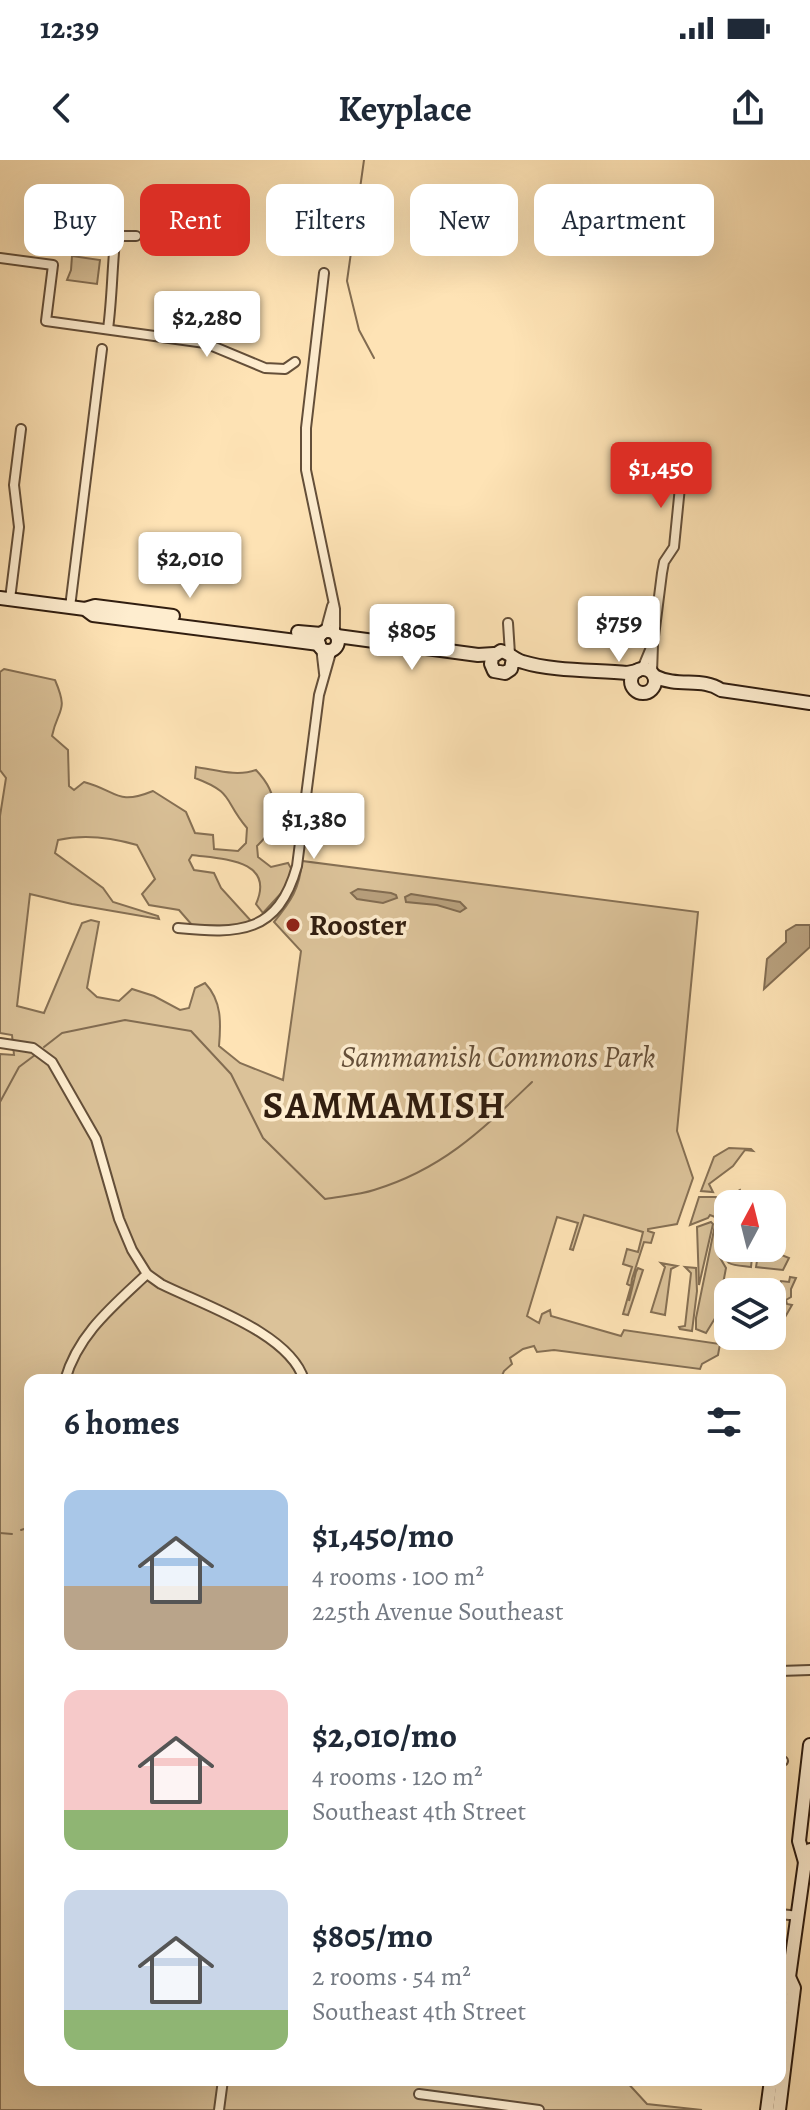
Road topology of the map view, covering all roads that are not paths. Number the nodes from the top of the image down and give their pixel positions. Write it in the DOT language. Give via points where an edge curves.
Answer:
graph roads {
  1 [pos="136,236"];
  2 [pos="0,258"];
  3 [pos="324,273"];
  4 [pos="108,329"];
  5 [pos="102,349"];
  6 [pos="295,362"];
  7 [pos="21,429"];
  8 [pos="682,467"];
  9 [pos="5,599"];
  10 [pos="70,607"];
  11 [pos="328,640"];
  12 [pos="503,659"];
  13 [pos="646,672"];
  14 [pos="633,686"];
  15 [pos="651,690"];
  16 [pos="721,690"];
  17 [pos="810,703"];
  18 [pos="178,928"];
  19 [pos="0,1043"];
  20 [pos="147,1274"];
  21 [pos="67,1374"];
  22 [pos="302,1374"];
  23 [pos="810,1670"];
  24 [pos="786,1671"];
  25 [pos="810,1745"];
  26 [pos="808,1856"];
  27 [pos="786,1915"];
  28 [pos="799,1916"];
  29 [pos="789,1977"];
  30 [pos="786,1980"];
  31 [pos="786,2053"];
  32 [pos="222,2086"];
  33 [pos="770,2086"];
  34 [pos="782,2086"];
  35 [pos="419,2094"];
  36 [pos="219,2110"];
  37 [pos="539,2110"];
  38 [pos="767,2110"];
  39 [pos="779,2110"];
  1 -- 4 [label="street" via="115,241"];
  2 -- 4 [label="street" via="53,265 46,321"];
  3 -- 11 [label="street" via="306,470 333,601"];
  4 -- 6 [label="street" via="217,345 265,368 285,369"];
  5 -- 10 [label="street"];
  7 -- 9 [label="street" via="14,485 19,527"];
  8 -- 13 [label="street" via="674,547 664,562"];
  9 -- 10 [label="street"];
  10 -- 11 [label="street" via="95,606"];
  11 -- 12 [label="street"];
  11 -- 18 [label="street" via="297,866 282,904 245,929"];
  12 -- 13 [label="street"];
  12 -- 14 [label="street" via="616,678"];
  13 -- 14 [label="street" via="632,679"];
  13 -- 15 [label="street" via="655,684"];
  13 -- 16 [label="street" via="674,684"];
  14 -- 15 [label="street"];
  15 -- 16 [label="street"];
  16 -- 17 [label="street"];
  19 -- 20 [label="street" via="38,1050 52,1062 96,1139 125,1236"];
  20 -- 21 [label="street" via="92,1327"];
  20 -- 22 [label="street" via="271,1338"];
  23 -- 24 [label="street"];
  25 -- 26 [label="street" via="799,1841"];
  26 -- 28 [label="street"];
  27 -- 28 [label="street"];
  28 -- 29 [label="street"];
  29 -- 30 [label="street"];
  29 -- 31 [label="street" via="794,1988"];
  32 -- 36 [label="street"];
  33 -- 38 [label="street"];
  34 -- 39 [label="street"];
  35 -- 37 [label="street"];
}
